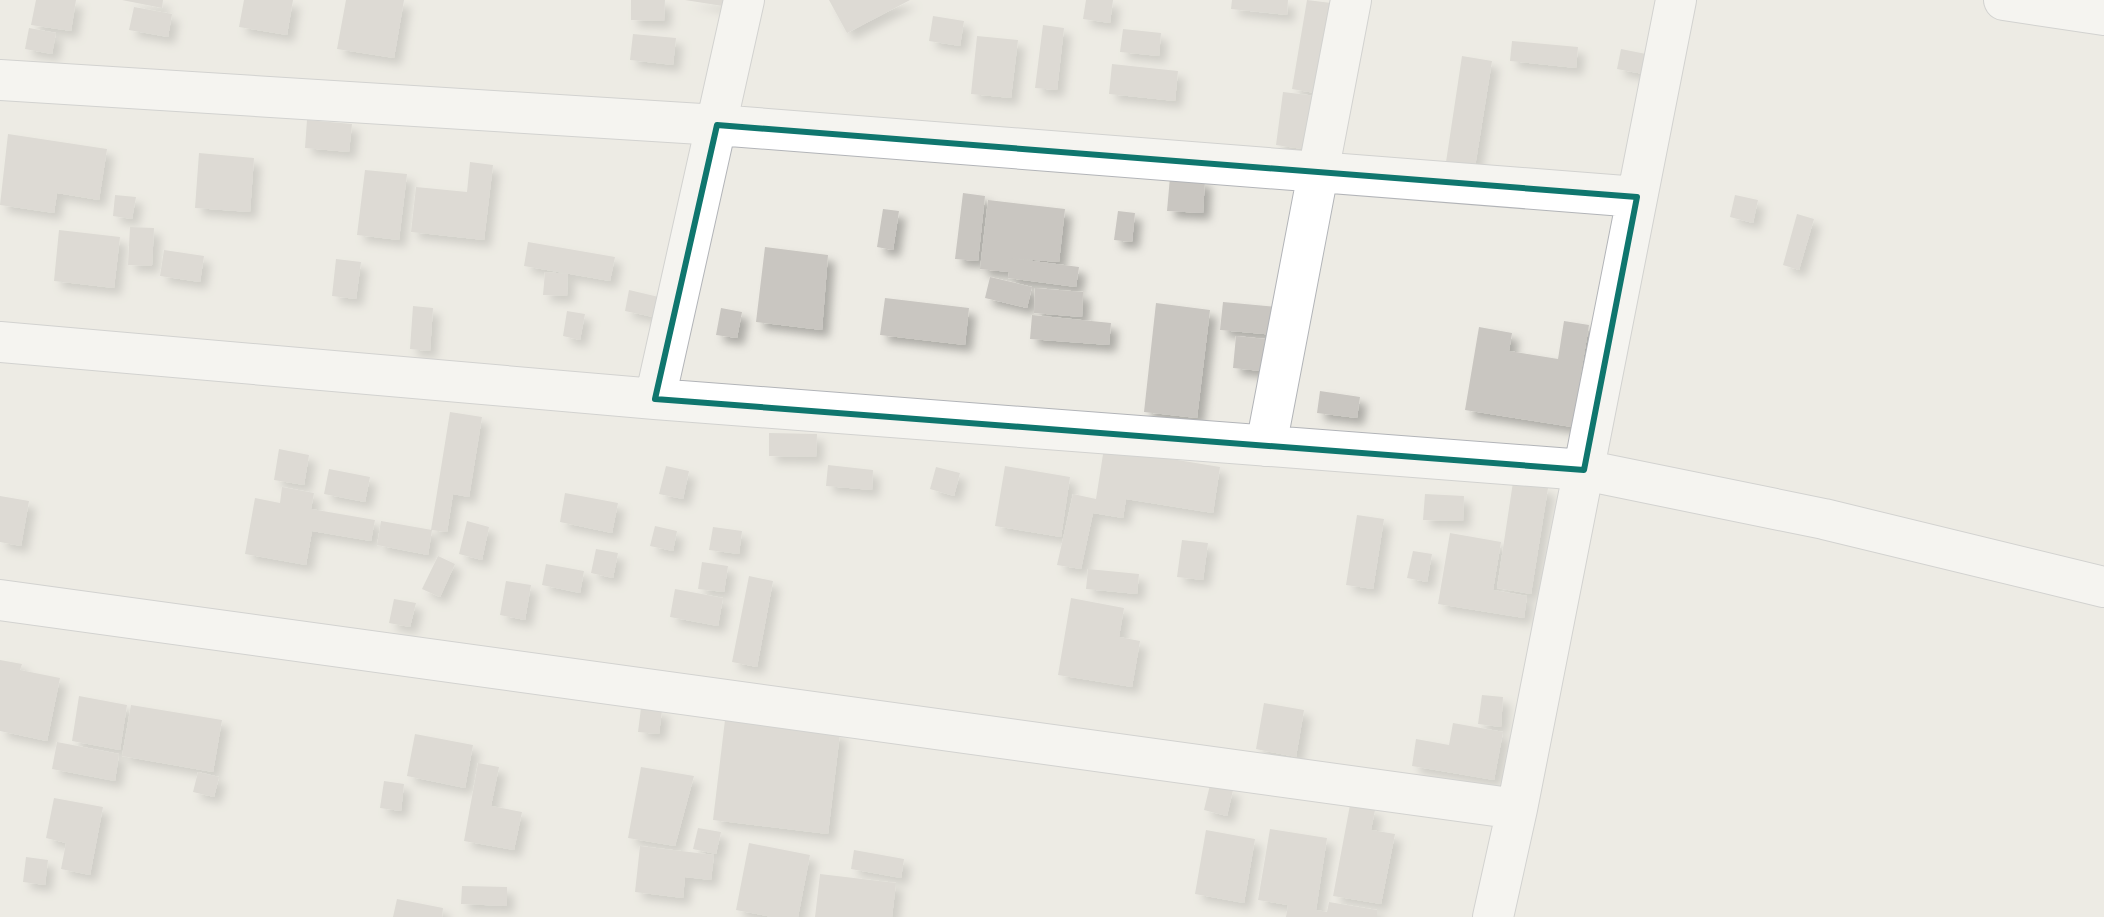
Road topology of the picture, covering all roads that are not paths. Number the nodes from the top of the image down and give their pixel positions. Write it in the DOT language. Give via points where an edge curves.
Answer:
graph roads {
  1 [pos="744,0"];
  2 [pos="1351,0"];
  3 [pos="1676,0"];
  4 [pos="2004,0"];
  5 [pos="2104,15"];
  6 [pos="0,80"];
  7 [pos="717,125"];
  8 [pos="1319,171"];
  9 [pos="1637,197"];
  10 [pos="0,342"];
  11 [pos="655,399"];
  12 [pos="1266,446"];
  13 [pos="1584,470"];
  14 [pos="2104,587"];
  15 [pos="0,600"];
  16 [pos="1517,809"];
  17 [pos="1493,917"];
  1 -- 7 [label="street"];
  2 -- 8 [label="street"];
  3 -- 9 [label="street"];
  4 -- 5 [label="street"];
  6 -- 7 [label="street"];
  7 -- 8 [label="street"];
  7 -- 11 [label="street"];
  8 -- 9 [label="street"];
  8 -- 12 [label="street"];
  9 -- 13 [label="street"];
  10 -- 11 [label="street"];
  11 -- 12 [label="street"];
  12 -- 13 [label="street"];
  13 -- 14 [label="street" via="1824,519"];
  13 -- 16 [label="street"];
  15 -- 16 [label="street"];
  16 -- 17 [label="street"];
}
